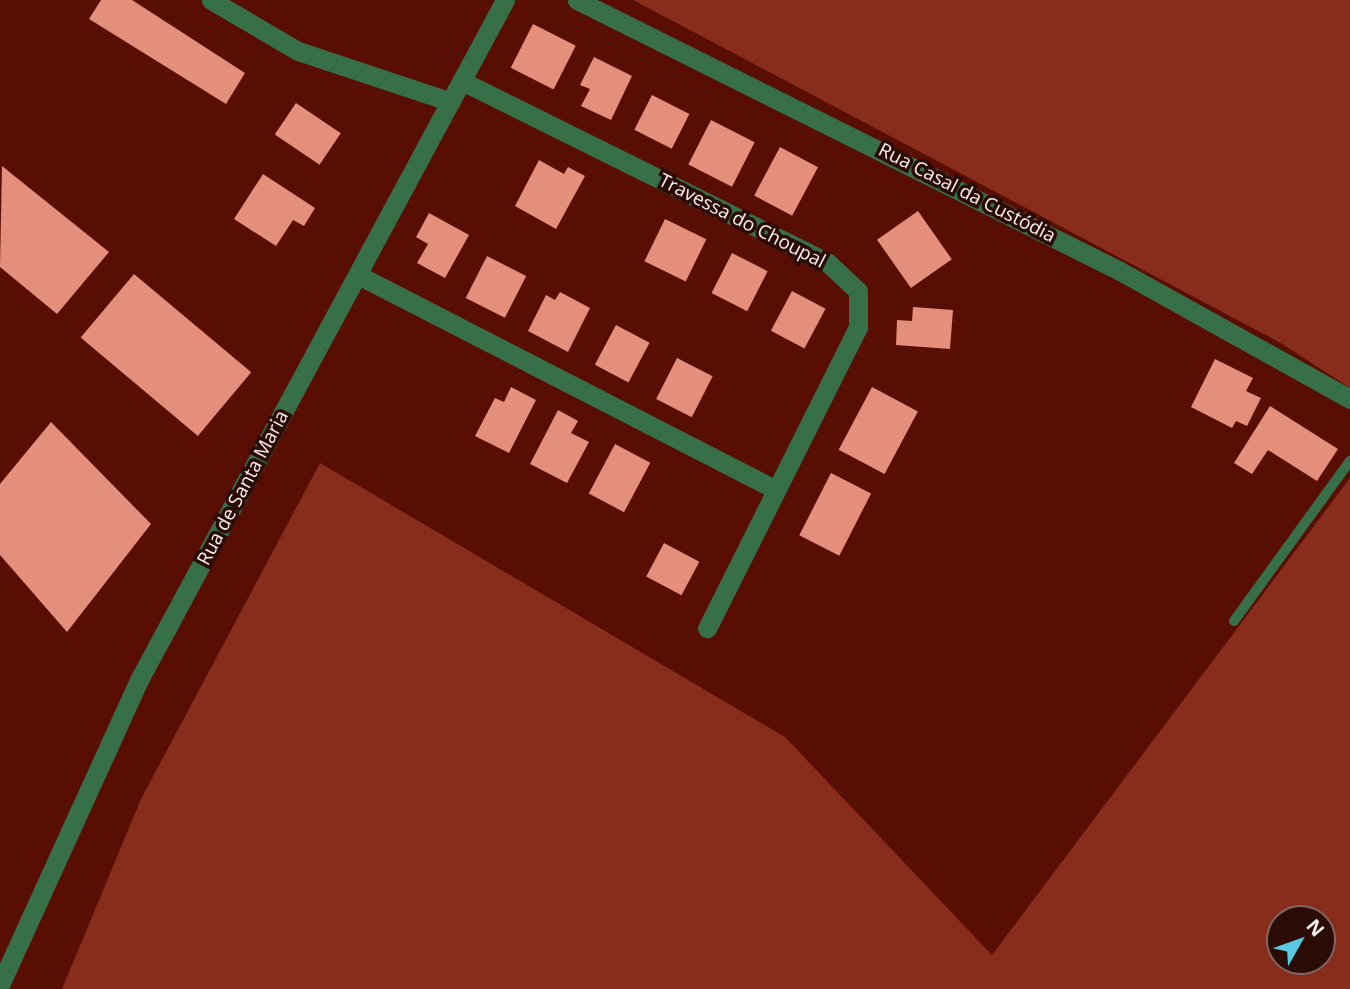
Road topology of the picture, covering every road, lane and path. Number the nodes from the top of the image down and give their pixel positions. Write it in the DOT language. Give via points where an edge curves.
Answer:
graph roads {
  1 [pos="211,0"];
  2 [pos="505,0"];
  3 [pos="577,0"];
  4 [pos="462,80"];
  5 [pos="450,102"];
  6 [pos="358,275"];
  7 [pos="1350,399"];
  8 [pos="1350,461"];
  9 [pos="776,490"];
  10 [pos="1234,621"];
  11 [pos="707,628"];
  12 [pos="0,985"];
  1 -- 5 [label="street" via="298,51"];
  2 -- 4 [label="street, Rua de Santa Maria"];
  3 -- 7 [label="street, Rua Casal da Custódia" via="1120,271"];
  4 -- 5 [label="street, Rua de Santa Maria"];
  4 -- 9 [label="street, Travessa do Choupal" via="827,262 858,291 858,327"];
  5 -- 6 [label="street, Rua de Santa Maria"];
  6 -- 9 [label="street"];
  6 -- 12 [label="street, Rua de Santa Maria" via="139,680"];
  8 -- 10 [label="lane"];
  9 -- 11 [label="street, Travessa do Choupal"];
}
